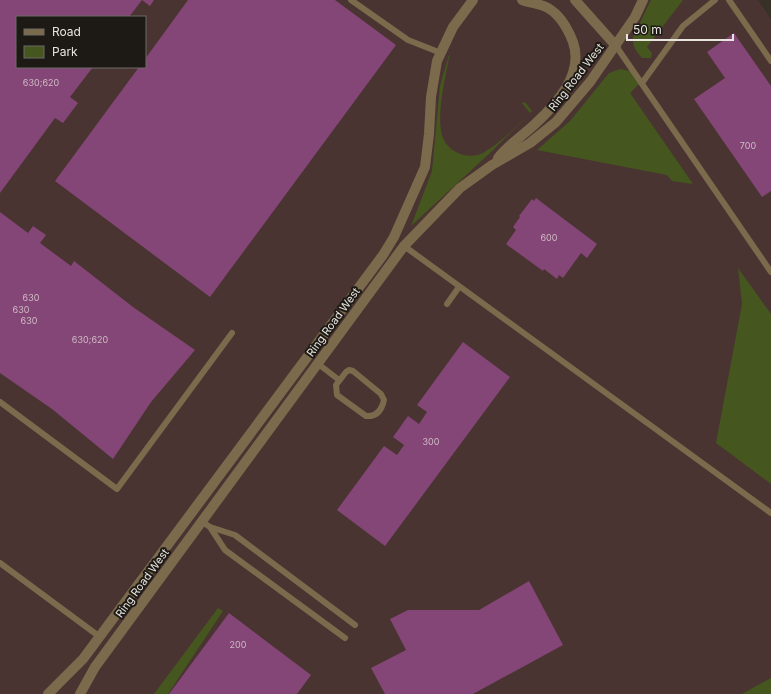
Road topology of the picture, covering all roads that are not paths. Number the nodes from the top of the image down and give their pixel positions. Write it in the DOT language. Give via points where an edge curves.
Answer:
graph roads {
  1 [pos="351,0"];
  2 [pos="522,0"];
  3 [pos="575,0"];
  4 [pos="644,0"];
  5 [pos="715,0"];
  6 [pos="729,0"];
  7 [pos="474,1"];
  8 [pos="616,46"];
  9 [pos="441,53"];
  10 [pos="771,61"];
  11 [pos="642,83"];
  12 [pos="492,165"];
  13 [pos="404,246"];
  14 [pos="771,272"];
  15 [pos="459,287"];
  16 [pos="447,304"];
  17 [pos="232,333"];
  18 [pos="317,363"];
  19 [pos="339,380"];
  20 [pos="0,402"];
  21 [pos="771,513"];
  22 [pos="201,521"];
  23 [pos="210,527"];
  24 [pos="0,563"];
  25 [pos="355,625"];
  26 [pos="100,637"];
  27 [pos="345,638"];
  28 [pos="48,694"];
  29 [pos="80,694"];
  1 -- 9 [label="lane" via="408,40"];
  2 -- 12 [label="street" via="548,8 562,20 576,52 573,75 563,94 534,125 502,152"];
  3 -- 8 [label="street"];
  4 -- 8 [label="street, Ring Road West"];
  5 -- 11 [label="lane" via="683,26"];
  6 -- 10 [label="lane"];
  7 -- 9 [label="street, Ring Road West" via="453,27"];
  8 -- 11 [label="lane"];
  8 -- 12 [label="street, Ring Road West" via="556,122 530,143"];
  9 -- 26 [label="street, Ring Road West" via="437,61 431,97 425,166 394,237"];
  11 -- 14 [label="lane"];
  12 -- 13 [label="street, Ring Road West" via="460,188"];
  13 -- 15 [label="lane"];
  13 -- 18 [label="street, Ring Road West"];
  15 -- 16 [label="lane"];
  15 -- 21 [label="lane"];
  17 -- 20 [label="lane" via="118,489"];
  18 -- 19 [label="lane"];
  18 -- 22 [label="street, Ring Road West"];
  19 -- 19 [label="lane" via="336,385 337,394 366,416 374,415 382,406 384,400 381,394 353,371 349,370"];
  22 -- 23 [label="lane"];
  22 -- 29 [label="street, Ring Road West" via="94,667"];
  23 -- 25 [label="lane" via="235,535"];
  23 -- 27 [label="lane" via="225,550"];
  24 -- 26 [label="lane"];
  26 -- 28 [label="street, Ring Road West" via="83,659"];
}
